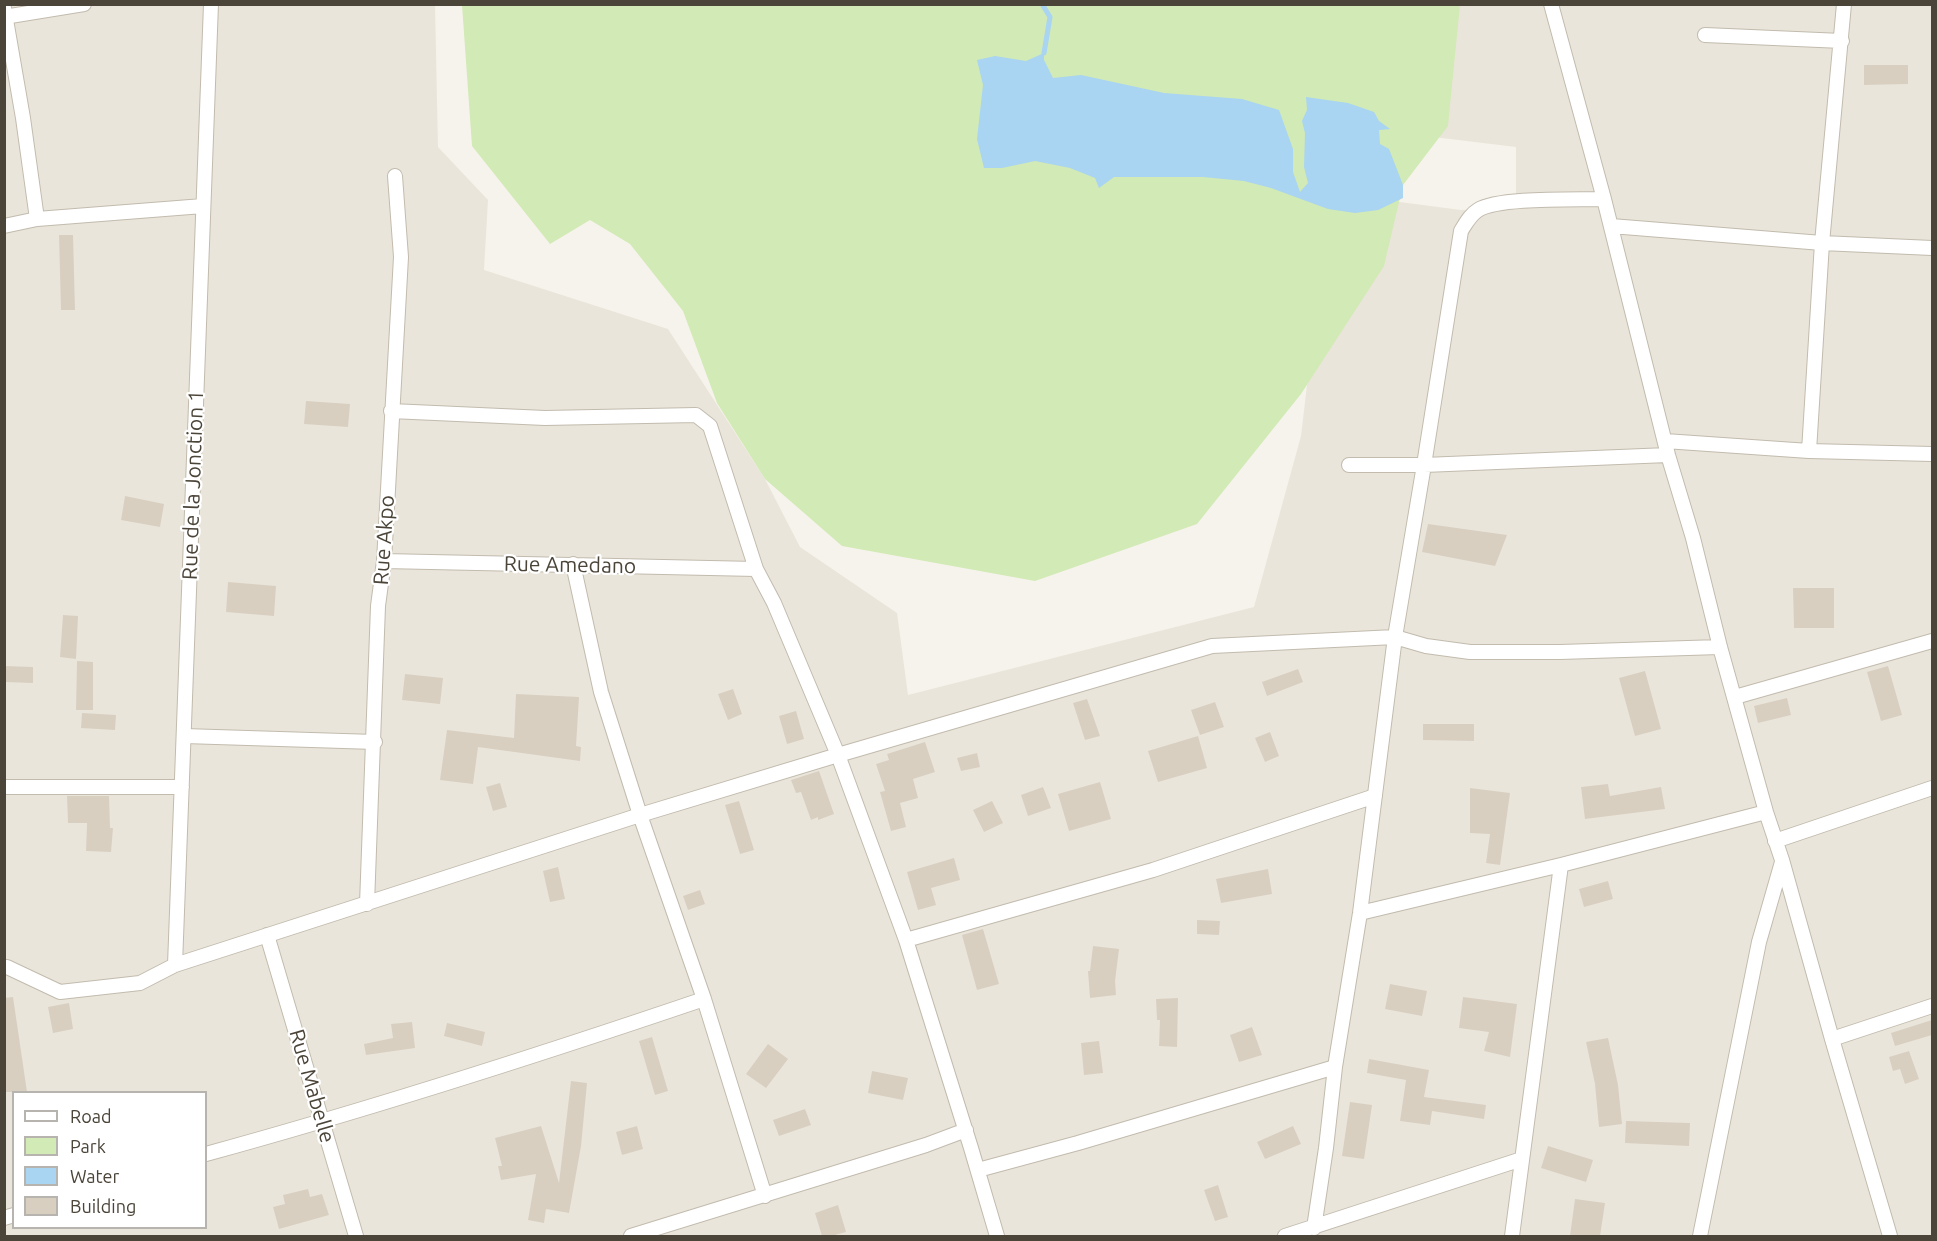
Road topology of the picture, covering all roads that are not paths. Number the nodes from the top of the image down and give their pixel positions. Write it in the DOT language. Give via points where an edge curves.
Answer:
graph roads {
  1 [pos="84,4"];
  2 [pos="211,4"];
  3 [pos="1551,4"];
  4 [pos="1844,4"];
  5 [pos="5,14"];
  6 [pos="1705,36"];
  7 [pos="1842,41"];
  8 [pos="395,176"];
  9 [pos="1604,199"];
  10 [pos="203,206"];
  11 [pos="37,219"];
  12 [pos="4,226"];
  13 [pos="1611,226"];
  14 [pos="1822,243"];
  15 [pos="1932,248"];
  16 [pos="391,411"];
  17 [pos="1665,441"];
  18 [pos="1809,451"];
  19 [pos="1932,454"];
  20 [pos="1668,455"];
  21 [pos="1348,465"];
  22 [pos="1425,465"];
  23 [pos="384,561"];
  24 [pos="573,564"];
  25 [pos="756,569"];
  26 [pos="1395,637"];
  27 [pos="1932,641"];
  28 [pos="1720,647"];
  29 [pos="1735,697"];
  30 [pos="184,736"];
  31 [pos="375,742"];
  32 [pos="838,754"];
  33 [pos="4,787"];
  34 [pos="182,787"];
  35 [pos="1932,788"];
  36 [pos="1375,796"];
  37 [pos="1766,812"];
  38 [pos="640,815"];
  39 [pos="1775,841"];
  40 [pos="1782,860"];
  41 [pos="1561,865"];
  42 [pos="367,904"];
  43 [pos="1360,913"];
  44 [pos="267,935"];
  45 [pos="906,940"];
  46 [pos="175,965"];
  47 [pos="4,967"];
  48 [pos="704,999"];
  49 [pos="1932,1006"];
  50 [pos="1832,1039"];
  51 [pos="1335,1067"];
  52 [pos="323,1122"];
  53 [pos="966,1130"];
  54 [pos="207,1154"];
  55 [pos="1522,1159"];
  56 [pos="978,1170"];
  57 [pos="765,1196"];
  58 [pos="1314,1228"];
  59 [pos="659,1232"];
  60 [pos="356,1236"];
  61 [pos="631,1236"];
  62 [pos="997,1236"];
  63 [pos="1285,1236"];
  64 [pos="1512,1236"];
  65 [pos="1700,1236"];
  66 [pos="1890,1236"];
  1 -- 5 [label="street"];
  2 -- 10 [label="street, Rue de la Jonction 1"];
  3 -- 9 [label="street"];
  4 -- 7 [label="street"];
  5 -- 11 [label="street"];
  6 -- 7 [label="street"];
  7 -- 14 [label="street"];
  8 -- 16 [label="street, Rue Akpo" via="401,257"];
  9 -- 13 [label="street"];
  9 -- 22 [label="street" via="1500,204 1471,214 1461,231"];
  10 -- 11 [label="street"];
  10 -- 30 [label="street, Rue de la Jonction 1"];
  11 -- 12 [label="street"];
  13 -- 14 [label="street"];
  13 -- 17 [label="street"];
  14 -- 15 [label="street"];
  14 -- 18 [label="street"];
  16 -- 23 [label="street, Rue Akpo"];
  16 -- 25 [label="street" via="545,418 696,415 710,426"];
  17 -- 18 [label="street"];
  17 -- 20 [label="street"];
  18 -- 19 [label="street"];
  20 -- 22 [label="street"];
  20 -- 28 [label="street"];
  21 -- 22 [label="street"];
  22 -- 26 [label="street"];
  23 -- 24 [label="street, Rue Amedano"];
  23 -- 31 [label="street, Rue Akpo" via="378,606"];
  24 -- 25 [label="street, Rue Amedano"];
  24 -- 38 [label="street" via="601,692"];
  25 -- 32 [label="street"];
  26 -- 28 [label="street" via="1470,652"];
  26 -- 32 [label="street" via="1212,646"];
  26 -- 36 [label="street"];
  27 -- 29 [label="street"];
  28 -- 29 [label="street"];
  29 -- 37 [label="street"];
  30 -- 31 [label="street"];
  30 -- 34 [label="street, Rue de la Jonction 1"];
  31 -- 42 [label="street, Rue Akpo"];
  32 -- 38 [label="street"];
  32 -- 45 [label="street"];
  33 -- 34 [label="street"];
  34 -- 46 [label="street, Rue de la Jonction 1"];
  35 -- 39 [label="street"];
  36 -- 43 [label="street"];
  36 -- 45 [label="street" via="1153,870"];
  37 -- 39 [label="street"];
  37 -- 41 [label="street"];
  38 -- 42 [label="street"];
  38 -- 48 [label="street"];
  39 -- 40 [label="street"];
  40 -- 50 [label="street"];
  40 -- 65 [label="street" via="1759,942"];
  41 -- 43 [label="street"];
  41 -- 55 [label="street"];
  42 -- 44 [label="street"];
  43 -- 51 [label="street"];
  44 -- 46 [label="street"];
  44 -- 52 [label="street, Rue Mabelle"];
  45 -- 53 [label="street"];
  46 -- 47 [label="street" via="140,983 60,992"];
  48 -- 52 [label="street"];
  48 -- 57 [label="street"];
  49 -- 50 [label="street"];
  50 -- 66 [label="street"];
  51 -- 56 [label="street"];
  51 -- 58 [label="street"];
  52 -- 54 [label="street"];
  52 -- 60 [label="street, Rue Mabelle"];
  53 -- 56 [label="street"];
  53 -- 57 [label="street"];
  55 -- 58 [label="street"];
  55 -- 64 [label="street"];
  56 -- 62 [label="street"];
  57 -- 59 [label="street"];
  58 -- 63 [label="street"];
  59 -- 61 [label="street"];
}
